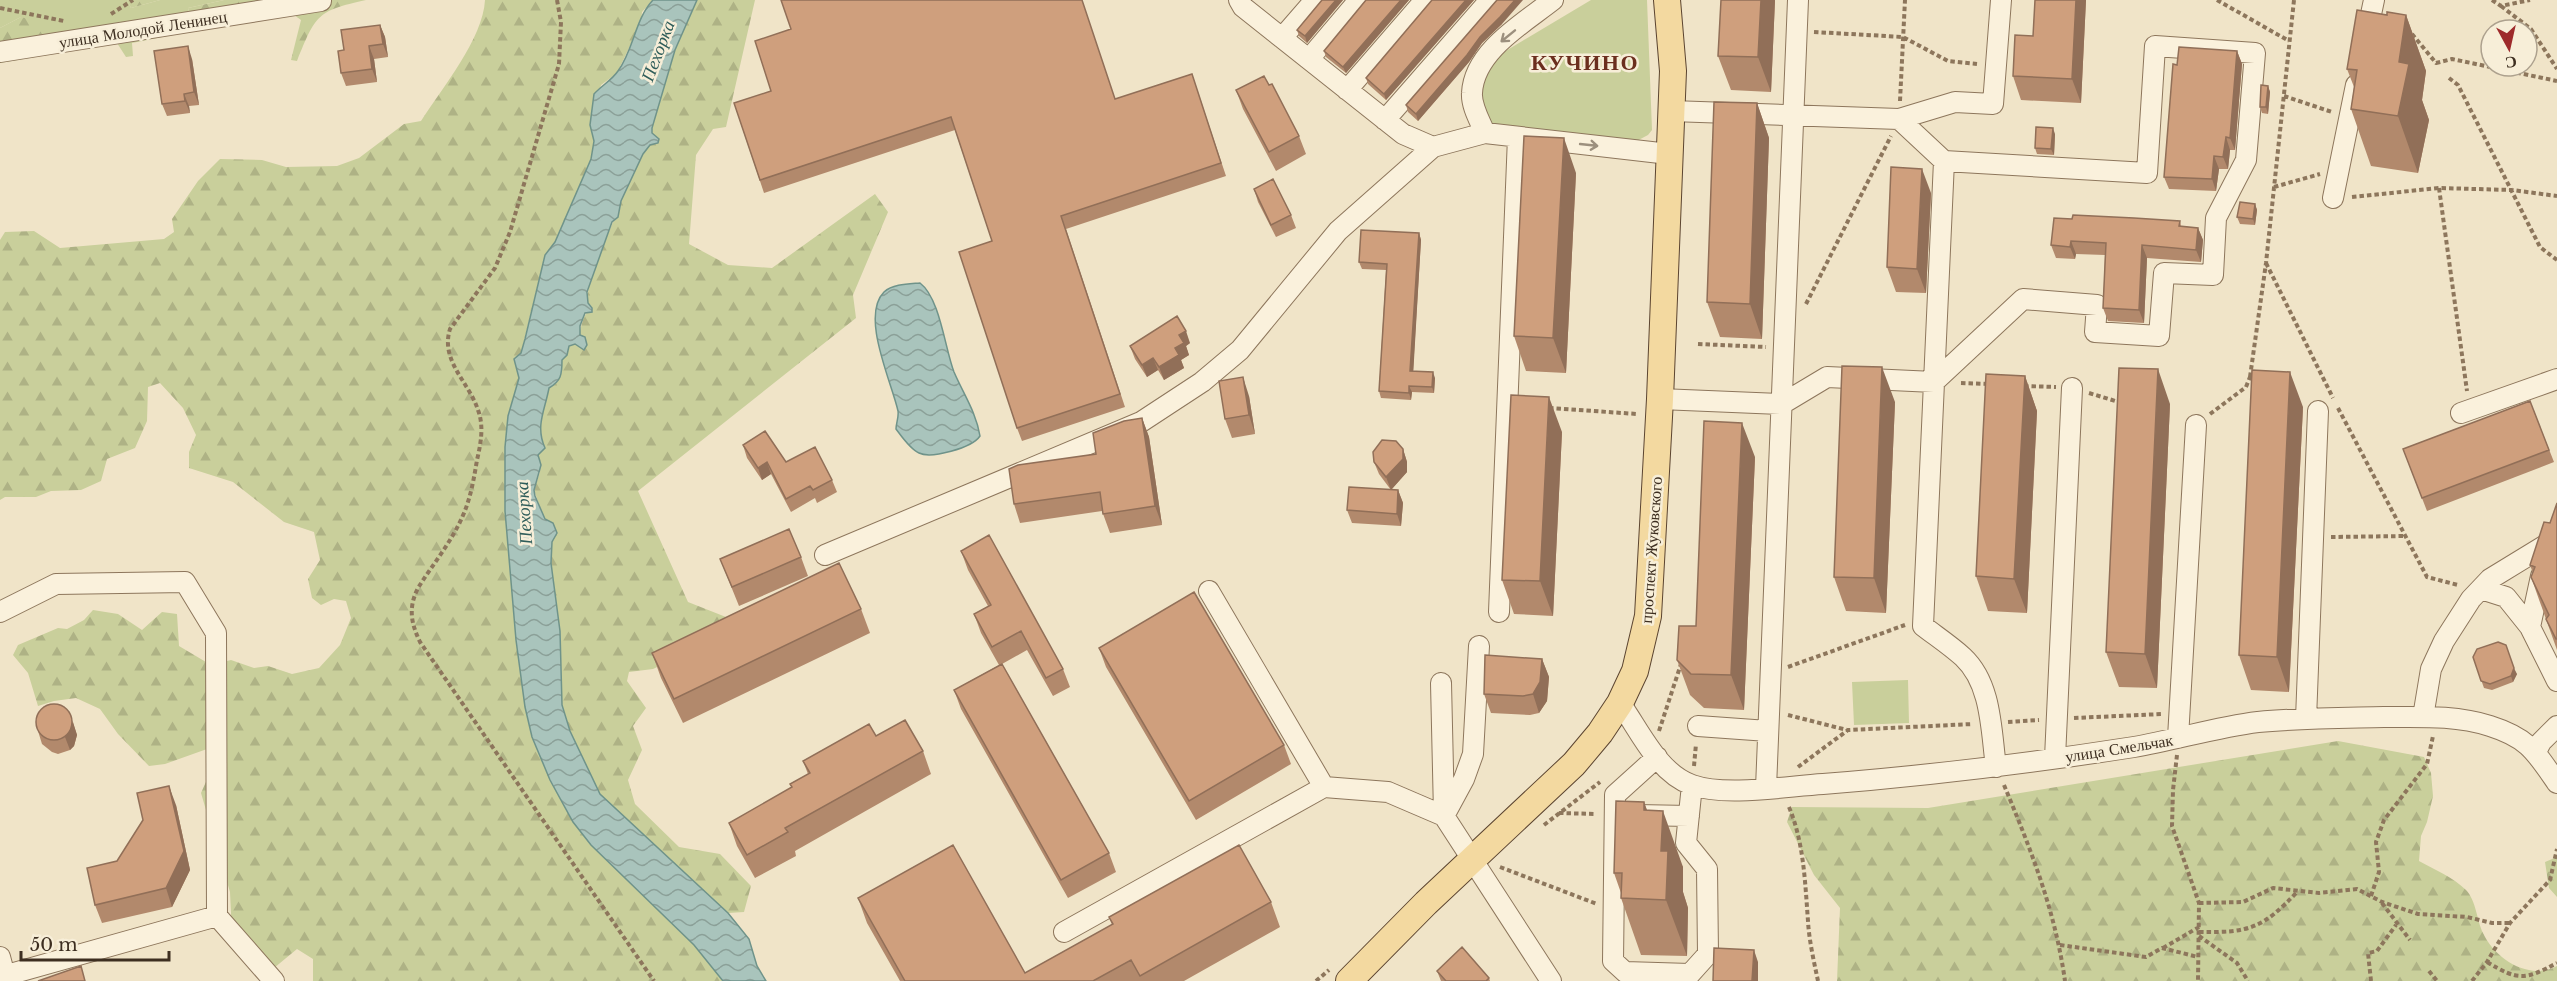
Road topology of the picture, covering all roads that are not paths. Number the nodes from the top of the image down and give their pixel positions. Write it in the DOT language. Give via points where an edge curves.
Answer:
graph roads {
  1 [pos="1239,0"];
  2 [pos="1315,0"];
  3 [pos="1359,0"];
  4 [pos="1425,0"];
  5 [pos="1490,0"];
  6 [pos="1553,0"];
  7 [pos="1656,0"];
  8 [pos="1667,0"];
  9 [pos="1679,0"];
  10 [pos="1798,0"];
  11 [pos="2001,0"];
  12 [pos="2374,0"];
  13 [pos="321,1"];
  14 [pos="1282,38"];
  15 [pos="0,52"];
  16 [pos="1309,59"];
  17 [pos="1672,71"];
  18 [pos="1347,90"];
  19 [pos="1671,111"];
  20 [pos="1794,115"];
  21 [pos="1899,119"];
  22 [pos="1385,120"];
  23 [pos="1485,133"];
  24 [pos="1518,137"];
  25 [pos="1433,147"];
  26 [pos="1669,154"];
  27 [pos="1944,161"];
  28 [pos="2333,198"];
  29 [pos="2557,379"];
  30 [pos="1934,382"];
  31 [pos="2072,388"];
  32 [pos="1660,399"];
  33 [pos="1782,404"];
  34 [pos="2318,411"];
  35 [pos="2465,411"];
  36 [pos="2196,425"];
  37 [pos="2557,538"];
  38 [pos="825,555"];
  39 [pos="2541,576"];
  40 [pos="2473,587"];
  41 [pos="1209,591"];
  42 [pos="0,612"];
  43 [pos="1499,612"];
  44 [pos="2530,627"];
  45 [pos="1479,646"];
  46 [pos="2557,681"];
  47 [pos="1441,683"];
  48 [pos="1620,703"];
  49 [pos="2428,717"];
  50 [pos="2306,719"];
  51 [pos="1768,723"];
  52 [pos="1698,726"];
  53 [pos="2557,726"];
  54 [pos="2178,738"];
  55 [pos="2536,752"];
  56 [pos="1657,757"];
  57 [pos="2055,758"];
  58 [pos="1996,767"];
  59 [pos="2557,783"];
  60 [pos="1692,785"];
  61 [pos="1324,787"];
  62 [pos="1773,787"];
  63 [pos="1615,814"];
  64 [pos="1444,816"];
  65 [pos="1689,816"];
  66 [pos="1474,858"];
  67 [pos="217,916"];
  68 [pos="1064,932"];
  69 [pos="2,970"];
  70 [pos="1342,974"];
  71 [pos="274,981"];
  72 [pos="1551,981"];
  1 -- 14 [label="street"];
  2 -- 14 [label="street"];
  3 -- 16 [label="street"];
  4 -- 18 [label="street"];
  5 -- 22 [label="street"];
  6 -- 23 [label="street, one-way" via="1485,58 1472,94"];
  7 -- 19 [label="main road, проспект Жуковского"];
  8 -- 17 [label="main road, проспект Жуковского"];
  9 -- 17 [label="street"];
  10 -- 20 [label="street"];
  11 -- 21 [label="street" via="1993,104 1955,102"];
  12 -- 28 [label="street"];
  13 -- 15 [label="street, улица Молодой Ленинец"];
  14 -- 16 [label="street"];
  16 -- 18 [label="street"];
  17 -- 19 [label="main road, проспект Жуковского"];
  18 -- 22 [label="street"];
  19 -- 20 [label="street"];
  19 -- 26 [label="main road, проспект Жуковского"];
  20 -- 21 [label="street"];
  20 -- 33 [label="street"];
  21 -- 27 [label="street"];
  22 -- 25 [label="street" via="1403,134"];
  23 -- 24 [label="street"];
  23 -- 25 [label="street"];
  24 -- 26 [label="street, one-way"];
  24 -- 43 [label="street"];
  25 -- 38 [label="street" via="1338,231 1240,350 1202,382 1141,422"];
  26 -- 32 [label="main road, проспект Жуковского"];
  27 -- 30 [label="street"];
  27 -- 30 [label="street" via="2147,173 2155,46 2255,53 2246,160 2216,218 2213,275 2164,273 2159,336 2096,332 2097,305 2023,300"];
  29 -- 35 [label="street"];
  30 -- 33 [label="street" via="1827,377"];
  30 -- 58 [label="street" via="1923,626 1965,658 1978,676 1986,699"];
  31 -- 57 [label="street"];
  32 -- 33 [label="street"];
  32 -- 48 [label="main road, проспект Жуковского" via="1648,616 1635,671"];
  33 -- 51 [label="street"];
  34 -- 50 [label="street"];
  36 -- 54 [label="street"];
  37 -- 40 [label="street"];
  39 -- 44 [label="street"];
  40 -- 44 [label="street" via="2506,597"];
  40 -- 49 [label="street" via="2432,669"];
  41 -- 61 [label="street"];
  42 -- 67 [label="street" via="56,584 185,582 216,633"];
  44 -- 46 [label="street"];
  45 -- 64 [label="street" via="1473,754"];
  47 -- 64 [label="street"];
  48 -- 56 [label="street, улица Смельчак"];
  48 -- 66 [label="main road, проспект Жуковского" via="1574,764"];
  49 -- 50 [label="street, улица Смельчак"];
  49 -- 55 [label="street, улица Смельчак" via="2495,728 2526,742"];
  50 -- 54 [label="street, улица Смельчак" via="2256,723"];
  51 -- 52 [label="street"];
  51 -- 62 [label="street"];
  53 -- 55 [label="street"];
  54 -- 57 [label="street, улица Смельчак"];
  55 -- 59 [label="street"];
  56 -- 60 [label="street, улица Смельчак" via="1675,777"];
  56 -- 63 [label="street" via="1615,795"];
  57 -- 58 [label="street, улица Смельчак"];
  58 -- 62 [label="street, улица Смельчак"];
  60 -- 62 [label="street, улица Смельчак" via="1723,790"];
  60 -- 65 [label="street"];
  61 -- 64 [label="street" via="1388,792"];
  61 -- 68 [label="street"];
  63 -- 65 [label="street"];
  63 -- 65 [label="street" via="1613,961 1625,972 1690,974 1708,954 1707,869 1686,843"];
  64 -- 66 [label="street"];
  66 -- 70 [label="main road, проспект Жуковского"];
  66 -- 72 [label="street"];
  67 -- 69 [label="street"];
  67 -- 71 [label="street"];
}
